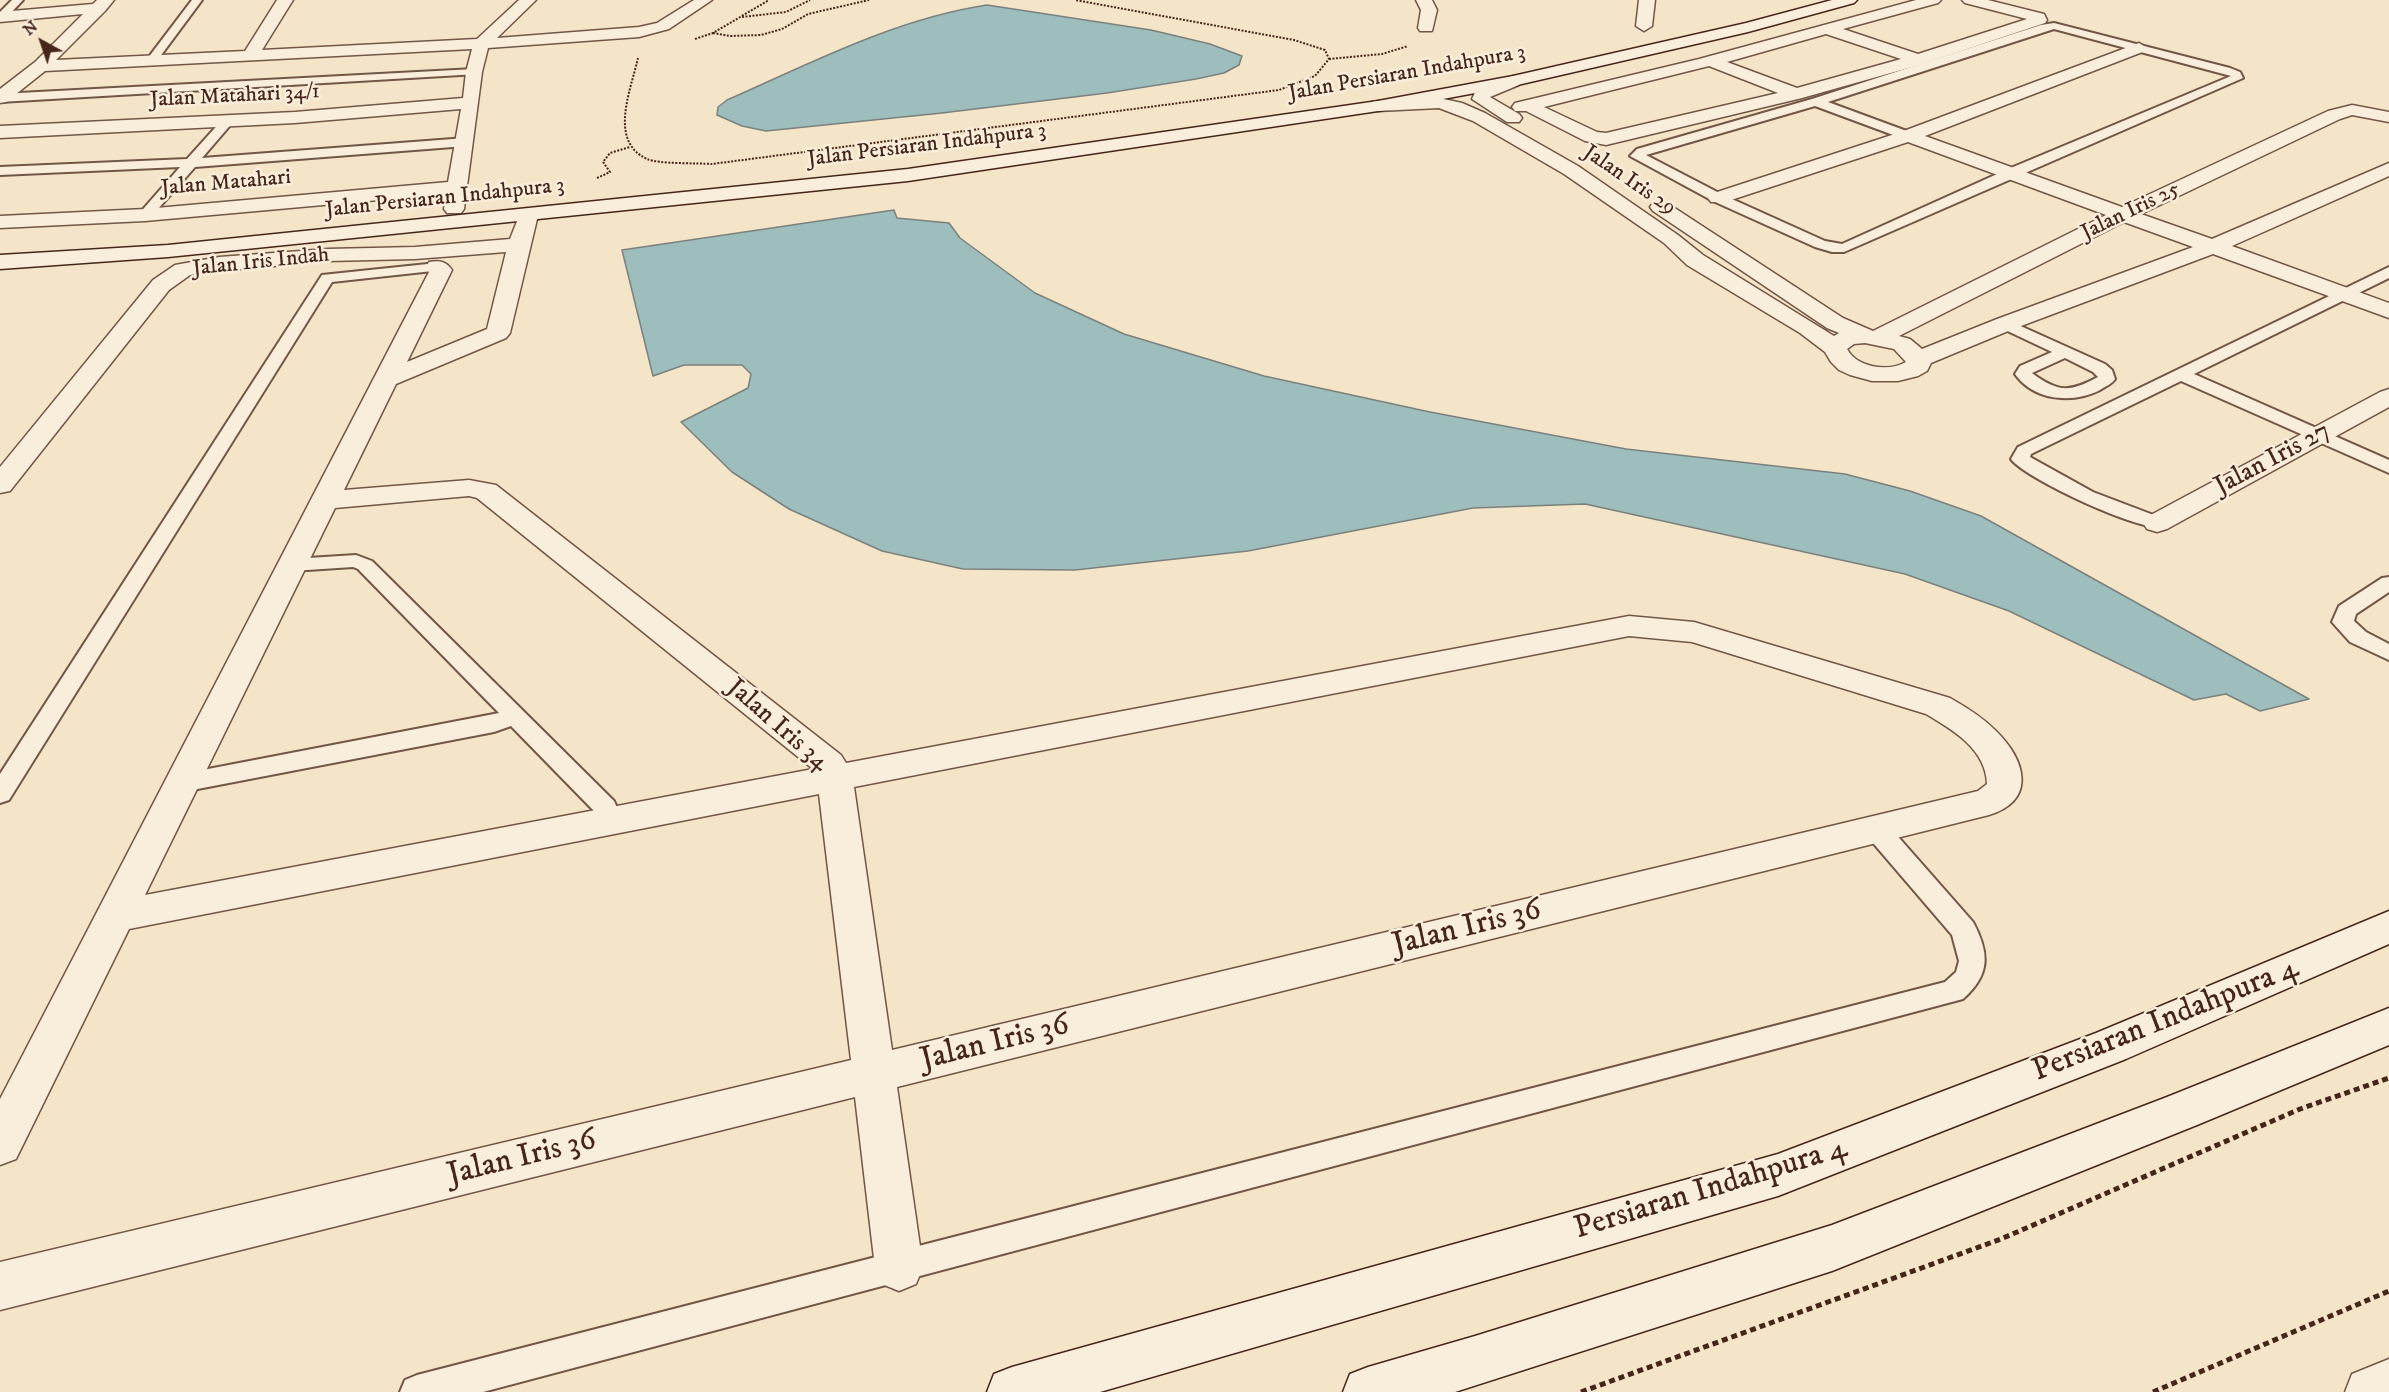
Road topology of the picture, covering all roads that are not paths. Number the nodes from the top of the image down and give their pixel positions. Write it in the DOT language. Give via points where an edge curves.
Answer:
graph roads {
  1 [pos="18,0"];
  2 [pos="196,0"];
  3 [pos="285,0"];
  4 [pos="528,0"];
  5 [pos="704,0"];
  6 [pos="1424,0"];
  7 [pos="1647,0"];
  8 [pos="1811,0"];
  9 [pos="1849,0"];
  10 [pos="1933,0"];
  11 [pos="1970,0"];
  12 [pos="103,4"];
  13 [pos="0,18"];
  14 [pos="1644,26"];
  15 [pos="1426,28"];
  16 [pos="1826,29"];
  17 [pos="481,44"];
  18 [pos="2139,48"];
  19 [pos="251,55"];
  20 [pos="152,60"];
  21 [pos="1917,60"];
  22 [pos="1710,61"];
  23 [pos="41,66"];
  24 [pos="474,72"];
  25 [pos="1513,81"];
  26 [pos="1796,94"];
  27 [pos="0,98"];
  28 [pos="1816,102"];
  29 [pos="471,103"];
  30 [pos="1378,106"];
  31 [pos="1529,106"];
  32 [pos="1503,112"];
  33 [pos="1479,117"];
  34 [pos="2389,117"];
  35 [pos="227,122"];
  36 [pos="0,132"];
  37 [pos="1908,136"];
  38 [pos="466,142"];
  39 [pos="191,163"];
  40 [pos="2389,169"];
  41 [pos="0,171"];
  42 [pos="2011,173"];
  43 [pos="1624,183"];
  44 [pos="457,187"];
  45 [pos="1643,196"];
  46 [pos="1718,198"];
  47 [pos="454,209"];
  48 [pos="2124,214"];
  49 [pos="145,215"];
  50 [pos="528,215"];
  51 [pos="0,222"];
  52 [pos="519,245"];
  53 [pos="0,246"];
  54 [pos="2213,247"];
  55 [pos="0,262"];
  56 [pos="437,267"];
  57 [pos="2389,272"];
  58 [pos="2344,294"];
  59 [pos="1954,301"];
  60 [pos="2389,310"];
  61 [pos="2005,324"];
  62 [pos="1872,336"];
  63 [pos="1835,348"];
  64 [pos="2066,352"];
  65 [pos="1919,359"];
  66 [pos="2180,374"];
  67 [pos="385,380"];
  68 [pos="2389,397"];
  69 [pos="2318,435"];
  70 [pos="2389,467"];
  71 [pos="0,485"];
  72 [pos="325,500"];
  73 [pos="2157,523"];
  74 [pos="292,565"];
  75 [pos="2389,583"];
  76 [pos="2389,653"];
  77 [pos="514,716"];
  78 [pos="835,778"];
  79 [pos="182,783"];
  80 [pos="0,794"];
  81 [pos="611,821"];
  82 [pos="1876,830"];
  83 [pos="115,916"];
  84 [pos="2389,927"];
  85 [pos="2389,1026"];
  86 [pos="873,1073"];
  87 [pos="0,1144"];
  88 [pos="899,1268"];
  89 [pos="0,1286"];
  90 [pos="2389,1384"];
  91 [pos="417,1392"];
  92 [pos="1012,1392"];
  93 [pos="1368,1392"];
  94 [pos="2370,1392"];
  1 -- 13 [label="lane"];
  2 -- 20 [label="lane"];
  3 -- 19 [label="street"];
  4 -- 17 [label="street"];
  5 -- 17 [label="street" via="663,26 639,32"];
  6 -- 15 [label="street" via="1429,10"];
  7 -- 14 [label="street"];
  8 -- 47 [label="street, Jalan Persiaran Indahpura 3" via="1603,52 1361,96 907,163"];
  9 -- 25 [label="street, Jalan Persiaran Indahpura 3"];
  10 -- 16 [label="street"];
  11 -- 21 [label="street" via="2039,20"];
  12 -- 13 [label="street"];
  12 -- 23 [label="street"];
  16 -- 21 [label="street"];
  16 -- 22 [label="street"];
  17 -- 19 [label="street"];
  17 -- 24 [label="street"];
  18 -- 28 [label="lane" via="2067,28 2045,27"];
  18 -- 37 [label="street"];
  18 -- 42 [label="lane" via="2226,70 2237,78"];
  19 -- 20 [label="street"];
  20 -- 23 [label="street"];
  21 -- 26 [label="street"];
  22 -- 26 [label="street"];
  22 -- 31 [label="street"];
  23 -- 27 [label="street"];
  24 -- 27 [label="lane"];
  24 -- 29 [label="street"];
  25 -- 30 [label="street, Jalan Persiaran Indahpura 3"];
  25 -- 32 [label="street, Jalan Iris 29" via="1482,94 1481,99"];
  26 -- 31 [label="street" via="1602,140"];
  28 -- 37 [label="lane"];
  28 -- 46 [label="lane" via="1637,156"];
  29 -- 35 [label="street, Jalan Matahari 34/1"];
  29 -- 38 [label="street"];
  30 -- 33 [label="street, Jalan Iris 29" via="1439,103"];
  30 -- 50 [label="street, Jalan Persiaran Indahpura 3" via="908,175"];
  31 -- 32 [label="street"];
  32 -- 33 [label="street"];
  32 -- 43 [label="street, Jalan Iris 29"];
  33 -- 63 [label="street, Jalan Iris 29" via="1571,170 1695,260"];
  34 -- 48 [label="street, Jalan Iris 25" via="2367,111 2342,112"];
  35 -- 36 [label="street, Jalan Matahari 34/1"];
  35 -- 39 [label="lane"];
  37 -- 42 [label="street"];
  37 -- 46 [label="street"];
  38 -- 39 [label="lane"];
  38 -- 44 [label="street"];
  39 -- 41 [label="lane"];
  39 -- 49 [label="lane"];
  40 -- 54 [label="street"];
  42 -- 46 [label="lane" via="1844,248 1820,244"];
  42 -- 48 [label="street"];
  44 -- 47 [label="street"];
  44 -- 49 [label="street, Jalan Matahari"];
  45 -- 62 [label="street, Jalan Iris 29" via="1835,323"];
  47 -- 53 [label="street, Jalan Persiaran Indahpura 3" via="180,235"];
  48 -- 54 [label="street"];
  48 -- 59 [label="street, Jalan Iris 25"];
  49 -- 51 [label="street, Jalan Matahari"];
  50 -- 52 [label="street"];
  50 -- 55 [label="street, Jalan Persiaran Indahpura 3" via="168,251"];
  52 -- 67 [label="street" via="498,333"];
  52 -- 71 [label="street, Jalan Iris Indah" via="219,264 172,275"];
  54 -- 58 [label="street"];
  54 -- 61 [label="street"];
  56 -- 67 [label="street" via="441,270"];
  56 -- 80 [label="lane" via="327,278"];
  57 -- 58 [label="lane"];
  58 -- 60 [label="street"];
  58 -- 66 [label="lane"];
  59 -- 61 [label="street"];
  59 -- 62 [label="street, Jalan Iris 25"];
  61 -- 64 [label="lane"];
  61 -- 65 [label="street"];
  62 -- 63 [label="street, Jalan Iris 25" via="1850,337 1839,341"];
  62 -- 65 [label="street, Jalan Iris 29" via="1902,344"];
  63 -- 65 [label="street, Jalan Iris 29" via="1843,360 1878,374 1912,371"];
  66 -- 69 [label="lane"];
  66 -- 73 [label="lane" via="2024,451 2020,459 2122,512"];
  67 -- 72 [label="street"];
  68 -- 69 [label="street, Jalan Iris 27"];
  69 -- 70 [label="lane"];
  69 -- 73 [label="street, Jalan Iris 27"];
  72 -- 74 [label="street"];
  72 -- 78 [label="street, Jalan Iris 34" via="469,488 486,491 829,764"];
  74 -- 77 [label="lane" via="356,561 364,565"];
  74 -- 79 [label="street"];
  75 -- 76 [label="lane" via="2346,611 2343,622 2358,637"];
  77 -- 79 [label="lane" via="494,724"];
  77 -- 81 [label="lane" via="605,807"];
  78 -- 81 [label="street"];
  78 -- 82 [label="street, Jalan Iris 36" via="1640,625 1694,632 1938,706 1972,729 1998,756 2006,778 2005,789 1989,802"];
  78 -- 86 [label="street, Jalan Iris 34"];
  79 -- 83 [label="street"];
  81 -- 83 [label="street"];
  82 -- 86 [label="street, Jalan Iris 36"];
  82 -- 88 [label="lane" via="1964,930 1973,961 1967,979 1953,991"];
  83 -- 87 [label="street"];
  84 -- 92 [label="street, Persiaran Indahpura 4" via="2111,1046 1778,1175"];
  85 -- 93 [label="street" via="1832,1248"];
  86 -- 88 [label="street, Jalan Iris 34"];
  86 -- 89 [label="street, Jalan Iris 36"];
  88 -- 91 [label="lane"];
  90 -- 94 [label="street"];
}
